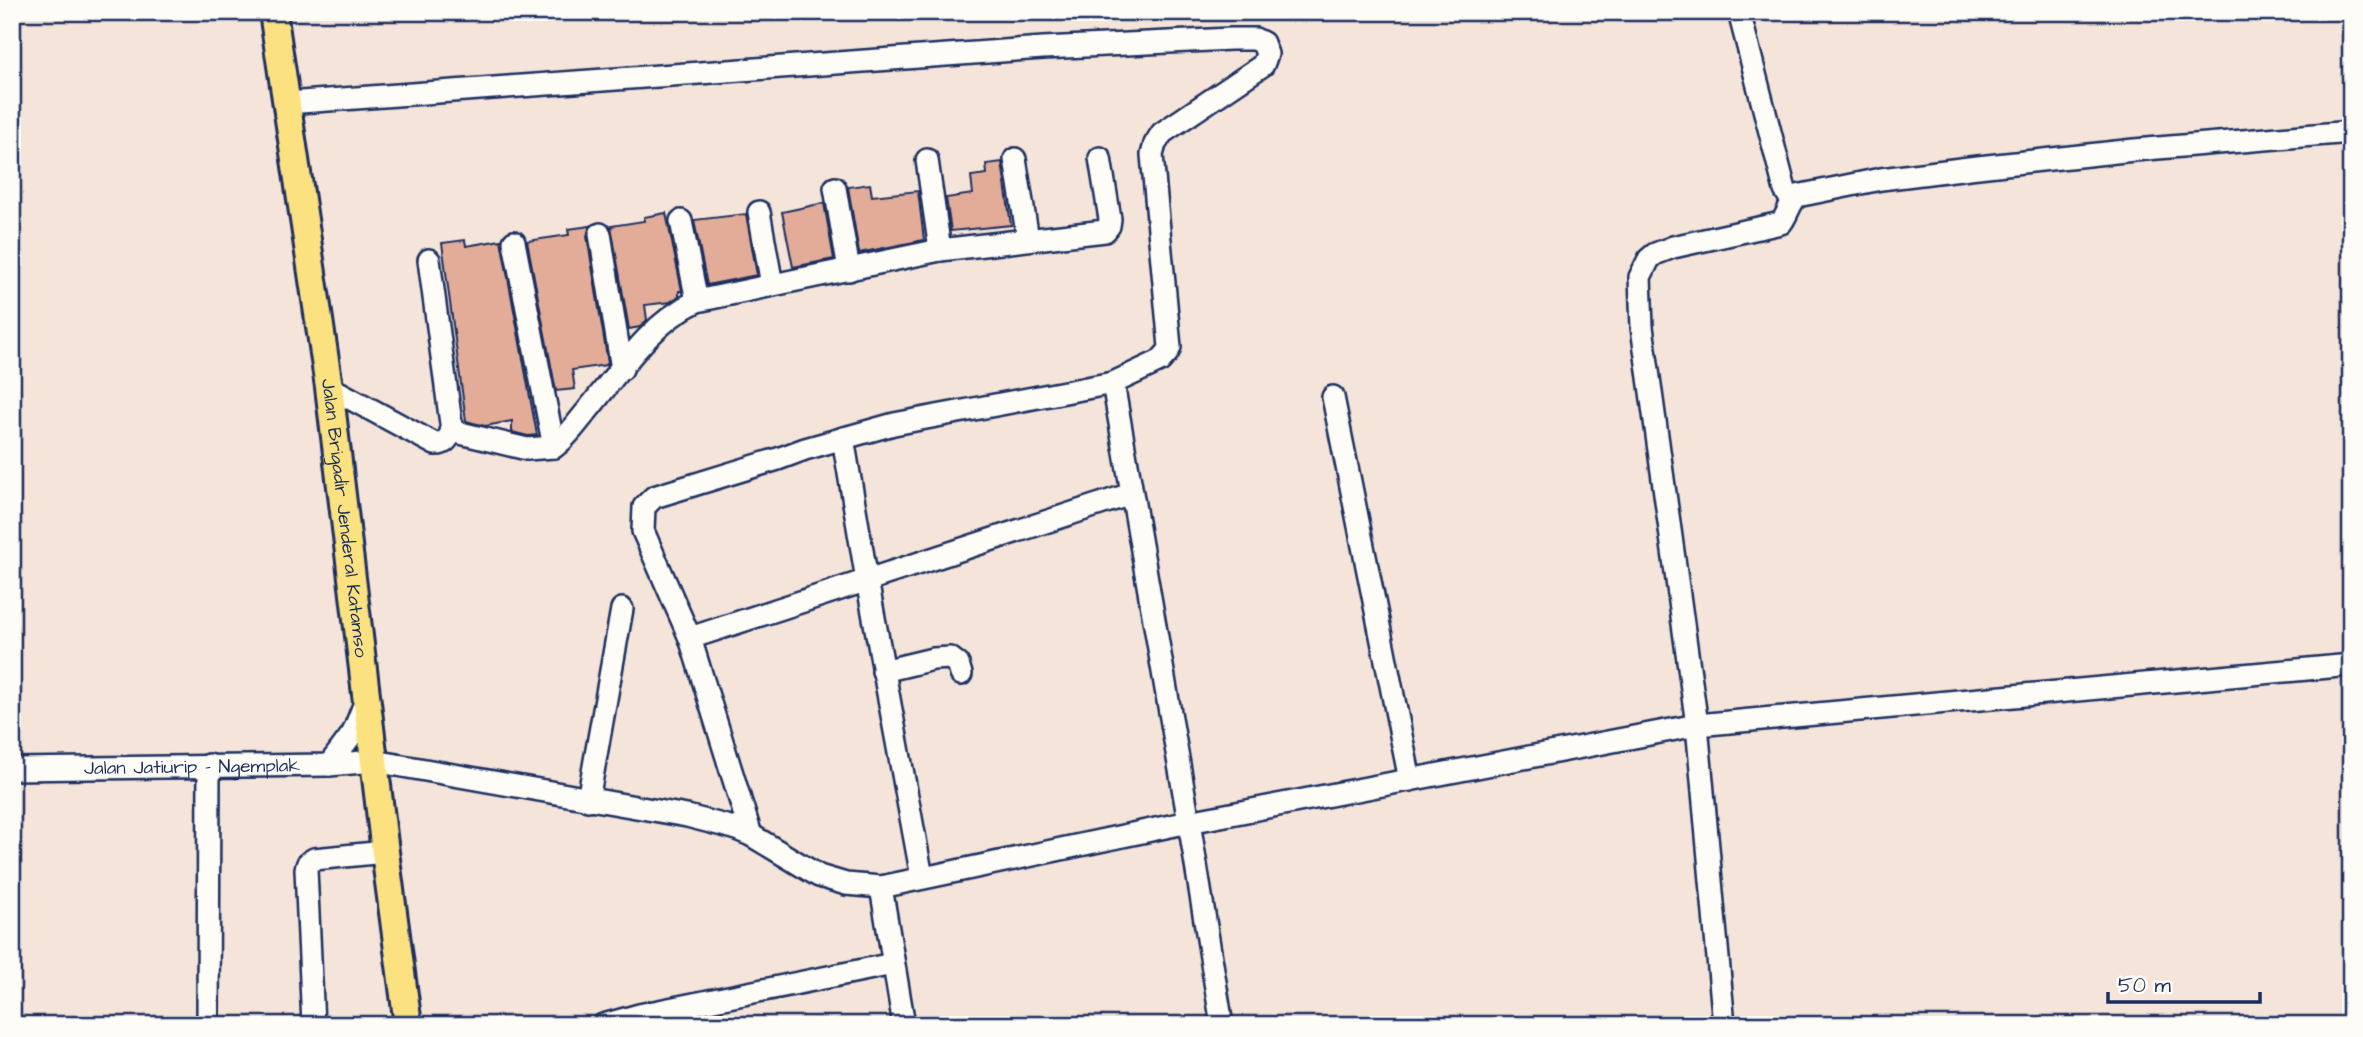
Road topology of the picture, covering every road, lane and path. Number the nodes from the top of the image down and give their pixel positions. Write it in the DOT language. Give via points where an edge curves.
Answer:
graph roads {
  1 [pos="273,12"];
  2 [pos="1739,12"];
  3 [pos="287,103"];
  4 [pos="2351,132"];
  5 [pos="1100,158"];
  6 [pos="1014,159"];
  7 [pos="927,160"];
  8 [pos="835,188"];
  9 [pos="1789,208"];
  10 [pos="759,212"];
  11 [pos="681,221"];
  12 [pos="600,234"];
  13 [pos="1028,239"];
  14 [pos="514,242"];
  15 [pos="940,250"];
  16 [pos="429,260"];
  17 [pos="849,270"];
  18 [pos="772,285"];
  19 [pos="697,301"];
  20 [pos="622,369"];
  21 [pos="1113,383"];
  22 [pos="329,387"];
  23 [pos="1333,397"];
  24 [pos="452,431"];
  25 [pos="843,438"];
  26 [pos="554,447"];
  27 [pos="1131,494"];
  28 [pos="867,580"];
  29 [pos="622,608"];
  30 [pos="690,638"];
  31 [pos="2351,665"];
  32 [pos="883,671"];
  33 [pos="961,674"];
  34 [pos="366,700"];
  35 [pos="1697,725"];
  36 [pos="374,761"];
  37 [pos="209,765"];
  38 [pos="329,765"];
  39 [pos="12,769"];
  40 [pos="1410,780"];
  41 [pos="588,800"];
  42 [pos="1189,822"];
  43 [pos="751,835"];
  44 [pos="385,852"];
  45 [pos="922,877"];
  46 [pos="881,887"];
  47 [pos="893,964"];
  48 [pos="640,1020"];
  49 [pos="208,1025"];
  50 [pos="313,1025"];
  51 [pos="408,1025"];
  52 [pos="603,1025"];
  53 [pos="904,1025"];
  54 [pos="1222,1025"];
  55 [pos="1724,1025"];
  1 -- 3 [label="main road, Jalan Brigadir Jenderal Katamso"];
  2 -- 9 [label="street"];
  3 -- 21 [label="street" via="1043,48 1255,39 1266,49 1263,65 1162,133 1154,144 1170,347 1160,361"];
  3 -- 22 [label="main road, Jalan Brigadir Jenderal Katamso"];
  4 -- 9 [label="street" via="1881,178 1806,194"];
  5 -- 13 [label="street" via="1110,219 1105,231"];
  6 -- 13 [label="street"];
  7 -- 15 [label="street"];
  8 -- 17 [label="street"];
  9 -- 35 [label="street" via="1776,225 1655,254 1640,277 1642,327"];
  10 -- 18 [label="street"];
  11 -- 19 [label="street"];
  12 -- 20 [label="street"];
  13 -- 15 [label="street"];
  14 -- 26 [label="street"];
  15 -- 17 [label="street"];
  16 -- 24 [label="street"];
  17 -- 18 [label="street"];
  18 -- 19 [label="street"];
  19 -- 20 [label="street" via="666,319"];
  20 -- 26 [label="street"];
  21 -- 25 [label="street" via="894,424"];
  21 -- 27 [label="street"];
  22 -- 24 [label="street" via="435,444 447,440"];
  22 -- 34 [label="main road, Jalan Brigadir Jenderal Katamso"];
  23 -- 40 [label="street"];
  24 -- 26 [label="street" via="527,449"];
  25 -- 28 [label="street"];
  25 -- 30 [label="street" via="654,497 644,507 646,542"];
  27 -- 28 [label="street"];
  27 -- 42 [label="street"];
  28 -- 30 [label="street"];
  28 -- 32 [label="street"];
  29 -- 41 [label="street"];
  30 -- 43 [label="street"];
  31 -- 35 [label="street, Jalan Jatiurip - Ngemplak"];
  32 -- 33 [label="street" via="950,657"];
  32 -- 45 [label="street"];
  34 -- 36 [label="main road, Jalan Brigadir Jenderal Katamso"];
  34 -- 38 [label="street" via="353,733"];
  35 -- 40 [label="street, Jalan Jatiurip - Ngemplak"];
  35 -- 55 [label="street"];
  36 -- 38 [label="street, Jalan Jatiurip - Ngemplak"];
  36 -- 41 [label="street, Jalan Jatiurip - Ngemplak"];
  36 -- 44 [label="main road, Jalan Brigadir Jenderal Katamso"];
  37 -- 38 [label="street, Jalan Jatiurip - Ngemplak"];
  37 -- 39 [label="street, Jalan Jatiurip - Ngemplak"];
  37 -- 49 [label="street"];
  40 -- 42 [label="street, Jalan Jatiurip - Ngemplak"];
  41 -- 43 [label="street, Jalan Jatiurip - Ngemplak" via="687,816"];
  42 -- 45 [label="street, Jalan Jatiurip - Ngemplak"];
  42 -- 54 [label="street"];
  43 -- 46 [label="street, Jalan Jatiurip - Ngemplak" via="818,876"];
  44 -- 50 [label="street" via="308,863"];
  44 -- 51 [label="main road, Jalan Brigadir Jenderal Katamso"];
  45 -- 46 [label="street, Jalan Jatiurip - Ngemplak"];
  46 -- 47 [label="street"];
  47 -- 48 [label="street"];
  47 -- 53 [label="street"];
  48 -- 52 [label="street"];
}
